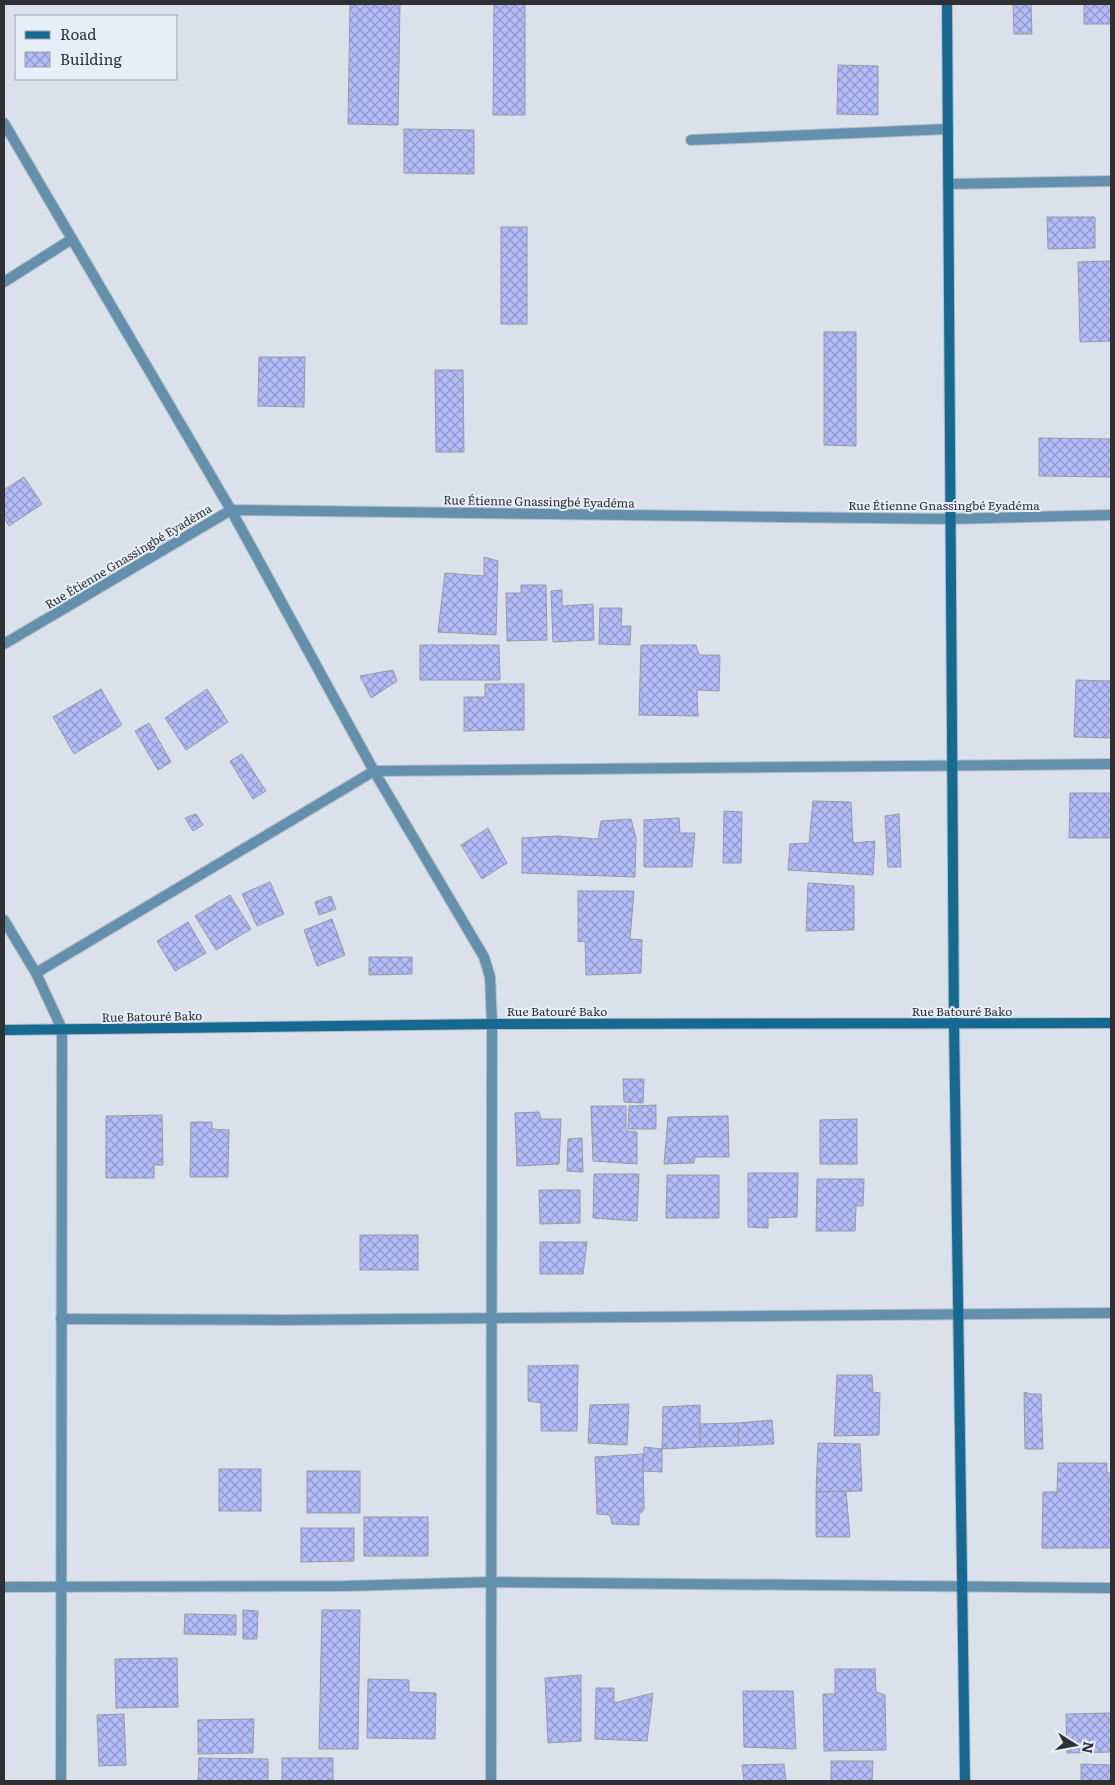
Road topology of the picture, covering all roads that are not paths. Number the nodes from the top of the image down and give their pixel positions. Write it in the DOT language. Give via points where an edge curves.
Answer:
graph roads {
  1 [pos="947,4"];
  2 [pos="4,123"];
  3 [pos="948,129"];
  4 [pos="691,140"];
  5 [pos="1111,181"];
  6 [pos="948,184"];
  7 [pos="72,239"];
  8 [pos="4,282"];
  9 [pos="231,510"];
  10 [pos="1111,514"];
  11 [pos="950,519"];
  12 [pos="4,644"];
  13 [pos="1111,764"];
  14 [pos="952,766"];
  15 [pos="374,771"];
  16 [pos="4,920"];
  17 [pos="36,973"];
  18 [pos="954,1023"];
  19 [pos="1111,1023"];
  20 [pos="492,1024"];
  21 [pos="62,1029"];
  22 [pos="4,1030"];
  23 [pos="1111,1313"];
  24 [pos="958,1315"];
  25 [pos="491,1317"];
  26 [pos="61,1319"];
  27 [pos="491,1582"];
  28 [pos="60,1586"];
  29 [pos="4,1587"];
  30 [pos="962,1588"];
  31 [pos="1111,1588"];
  32 [pos="61,1781"];
  33 [pos="491,1781"];
  34 [pos="965,1781"];
  1 -- 3 [label="street"];
  2 -- 7 [label="street"];
  3 -- 4 [label="street"];
  3 -- 6 [label="street"];
  5 -- 6 [label="street"];
  6 -- 11 [label="street"];
  7 -- 8 [label="street"];
  7 -- 9 [label="street"];
  9 -- 11 [label="street, Rue Étienne Gnassingbé Eyadéma"];
  9 -- 12 [label="street, Rue Étienne Gnassingbé Eyadéma"];
  9 -- 15 [label="street"];
  10 -- 11 [label="street, Rue Étienne Gnassingbé Eyadéma"];
  11 -- 14 [label="street"];
  13 -- 14 [label="street"];
  14 -- 15 [label="street"];
  14 -- 18 [label="street"];
  15 -- 17 [label="street"];
  15 -- 20 [label="street" via="484,957 490,976"];
  16 -- 17 [label="street"];
  17 -- 21 [label="street"];
  18 -- 19 [label="street, Rue Batouré Bako"];
  18 -- 20 [label="street, Rue Batouré Bako"];
  18 -- 24 [label="street"];
  20 -- 21 [label="street, Rue Batouré Bako"];
  20 -- 25 [label="street"];
  21 -- 22 [label="street, Rue Batouré Bako"];
  21 -- 26 [label="street"];
  23 -- 24 [label="street"];
  24 -- 25 [label="street"];
  24 -- 30 [label="street"];
  25 -- 26 [label="street"];
  25 -- 27 [label="street"];
  26 -- 28 [label="street"];
  27 -- 28 [label="street" via="345,1586"];
  27 -- 30 [label="street"];
  27 -- 33 [label="street"];
  28 -- 29 [label="street"];
  28 -- 32 [label="street"];
  30 -- 31 [label="street"];
  30 -- 34 [label="street"];
}
